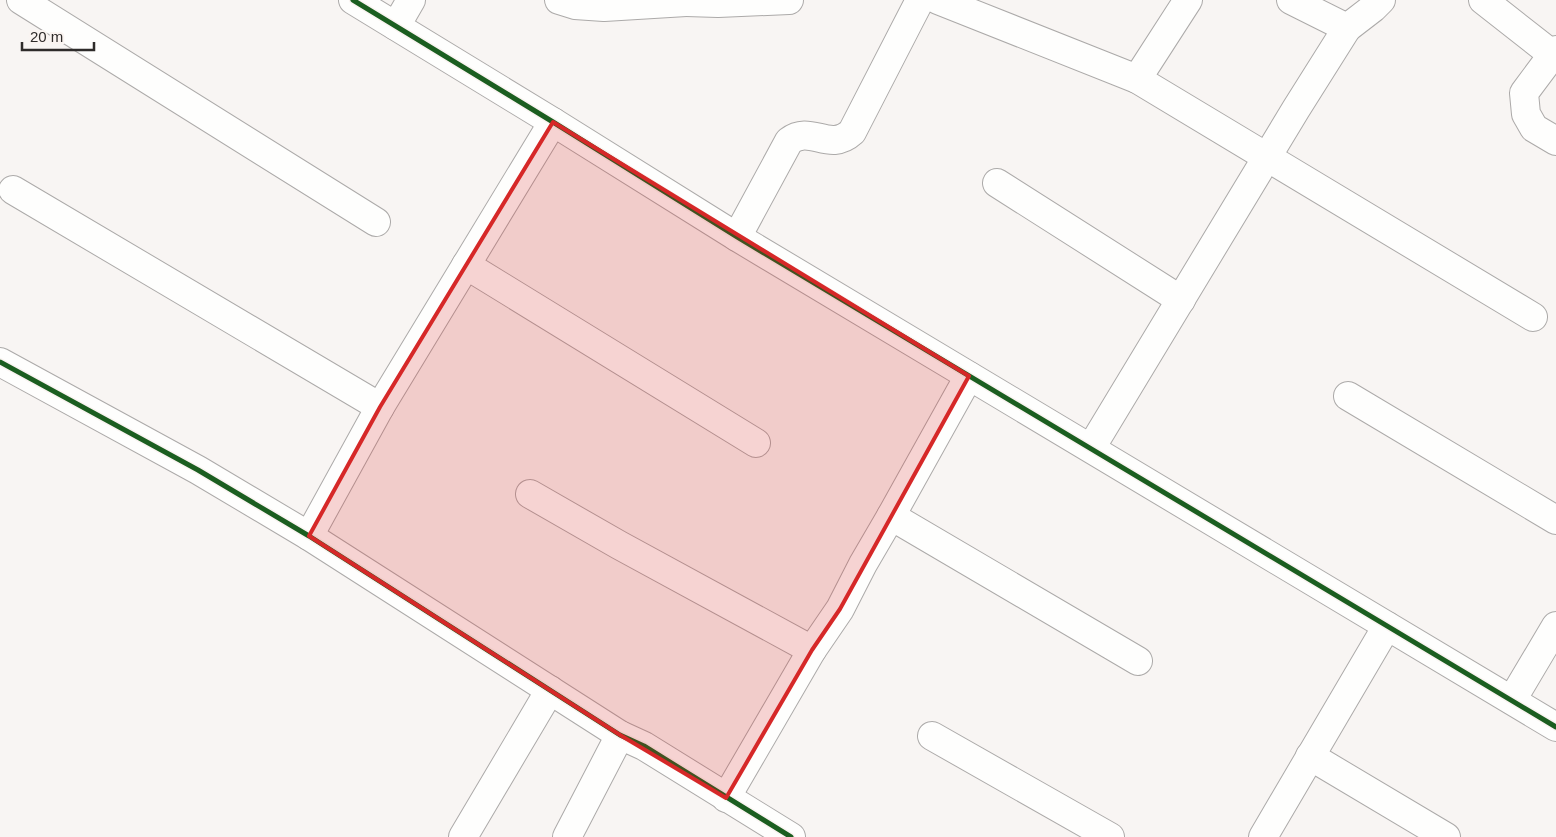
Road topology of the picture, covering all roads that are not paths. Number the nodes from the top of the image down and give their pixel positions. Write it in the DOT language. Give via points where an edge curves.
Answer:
graph roads {
  1 [pos="21,0"];
  2 [pos="353,0"];
  3 [pos="411,0"];
  4 [pos="559,0"];
  5 [pos="789,0"];
  6 [pos="920,0"];
  7 [pos="938,0"];
  8 [pos="1188,0"];
  9 [pos="1291,0"];
  10 [pos="1382,0"];
  11 [pos="1483,0"];
  12 [pos="686,1"];
  13 [pos="396,26"];
  14 [pos="1347,28"];
  15 [pos="1554,53"];
  16 [pos="1137,79"];
  17 [pos="553,122"];
  18 [pos="1556,141"];
  19 [pos="1268,157"];
  20 [pos="997,183"];
  21 [pos="13,190"];
  22 [pos="376,222"];
  23 [pos="737,237"];
  24 [pos="466,265"];
  25 [pos="1181,300"];
  26 [pos="1533,317"];
  27 [pos="0,362"];
  28 [pos="969,376"];
  29 [pos="1348,396"];
  30 [pos="380,407"];
  31 [pos="756,443"];
  32 [pos="1091,448"];
  33 [pos="530,494"];
  34 [pos="891,516"];
  35 [pos="1556,520"];
  36 [pos="309,536"];
  37 [pos="1387,626"];
  38 [pos="1556,626"];
  39 [pos="812,650"];
  40 [pos="1138,661"];
  41 [pos="550,690"];
  42 [pos="1512,700"];
  43 [pos="1556,727"];
  44 [pos="620,735"];
  45 [pos="932,736"];
  46 [pos="1310,756"];
  47 [pos="726,798"];
  48 [pos="463,837"];
  49 [pos="567,837"];
  50 [pos="790,837"];
  51 [pos="1110,837"];
  52 [pos="1263,837"];
  53 [pos="1446,837"];
  1 -- 22 [label="street"];
  2 -- 13 [label="street"];
  3 -- 13 [label="street"];
  4 -- 12 [label="street" via="604,7"];
  5 -- 12 [label="street"];
  6 -- 23 [label="street" via="852,132 837,141 804,135 789,141"];
  7 -- 16 [label="street"];
  8 -- 16 [label="street"];
  9 -- 14 [label="street"];
  10 -- 14 [label="street"];
  11 -- 15 [label="street"];
  13 -- 17 [label="street"];
  14 -- 19 [label="street"];
  15 -- 18 [label="street" via="1524,94 1526,114 1534,128"];
  16 -- 19 [label="street"];
  17 -- 23 [label="street"];
  17 -- 24 [label="street"];
  19 -- 25 [label="street"];
  19 -- 26 [label="street"];
  20 -- 25 [label="street"];
  21 -- 30 [label="street"];
  23 -- 28 [label="street"];
  24 -- 30 [label="street"];
  24 -- 31 [label="street"];
  25 -- 32 [label="street"];
  27 -- 36 [label="street" via="198,470"];
  28 -- 32 [label="street"];
  28 -- 34 [label="street"];
  29 -- 35 [label="street"];
  30 -- 36 [label="street"];
  32 -- 37 [label="street"];
  33 -- 39 [label="street"];
  34 -- 39 [label="street" via="840,609"];
  34 -- 40 [label="street"];
  36 -- 41 [label="street"];
  37 -- 42 [label="street"];
  37 -- 46 [label="street"];
  38 -- 42 [label="street"];
  39 -- 47 [label="street"];
  41 -- 44 [label="street"];
  41 -- 48 [label="street"];
  42 -- 43 [label="street"];
  44 -- 47 [label="street" via="644,746"];
  44 -- 49 [label="street"];
  45 -- 51 [label="street"];
  46 -- 52 [label="street"];
  46 -- 53 [label="street"];
  47 -- 50 [label="street"];
}
